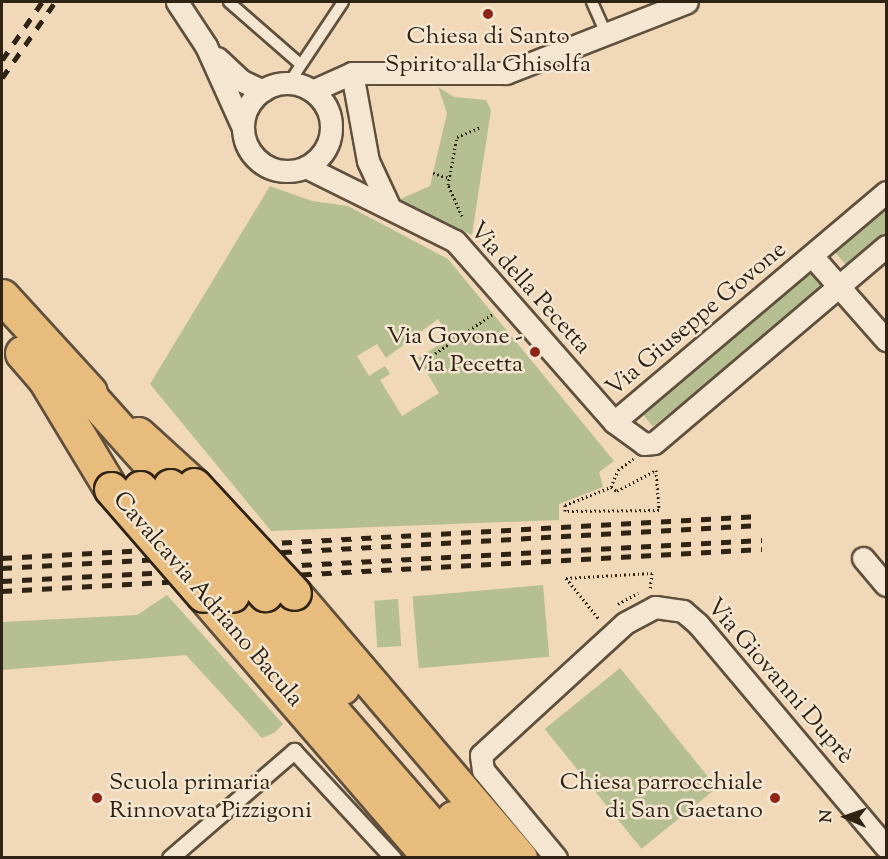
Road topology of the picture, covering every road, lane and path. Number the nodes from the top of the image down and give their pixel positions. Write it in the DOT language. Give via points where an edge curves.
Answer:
graph roads {
  1 [pos="177,2"];
  2 [pos="229,2"];
  3 [pos="343,2"];
  4 [pos="592,2"];
  5 [pos="687,2"];
  6 [pos="607,36"];
  7 [pos="207,46"];
  8 [pos="300,64"];
  9 [pos="352,73"];
  10 [pos="289,84"];
  11 [pos="263,91"];
  12 [pos="312,91"];
  13 [pos="480,127"];
  14 [pos="243,128"];
  15 [pos="325,149"];
  16 [pos="306,167"];
  17 [pos="433,173"];
  18 [pos="449,178"];
  19 [pos="351,186"];
  20 [pos="886,192"];
  21 [pos="389,206"];
  22 [pos="462,216"];
  23 [pos="886,246"];
  24 [pos="813,257"];
  25 [pos="840,286"];
  26 [pos="2,296"];
  27 [pos="498,311"];
  28 [pos="2,330"];
  29 [pos="886,340"];
  30 [pos="424,362"];
  31 [pos="57,376"];
  32 [pos="614,423"];
  33 [pos="654,443"];
  34 [pos="154,487"];
  35 [pos="611,487"];
  36 [pos="863,558"];
  37 [pos="886,585"];
  38 [pos="279,594"];
  39 [pos="217,595"];
  40 [pos="610,610"];
  41 [pos="605,615"];
  42 [pos="886,847"];
  43 [pos="170,858"];
  44 [pos="393,858"];
  45 [pos="430,858"];
  46 [pos="460,858"];
  47 [pos="487,858"];
  48 [pos="520,858"];
  49 [pos="556,858"];
  1 -- 7 [label="street"];
  2 -- 8 [label="lane"];
  3 -- 8 [label="lane"];
  4 -- 6 [label="lane"];
  5 -- 6 [label="street"];
  6 -- 9 [label="street" via="494,76"];
  7 -- 11 [label="street" via="242,81"];
  7 -- 14 [label="street, Via della Pecetta"];
  8 -- 10 [label="lane"];
  9 -- 12 [label="street"];
  9 -- 21 [label="street" via="368,160"];
  10 -- 11 [label="street"];
  10 -- 12 [label="street"];
  11 -- 14 [label="street" via="249,107"];
  12 -- 15 [label="street" via="330,117"];
  13 -- 18 [label="path" via="457,137"];
  14 -- 16 [label="street, Via della Pecetta" via="249,149 264,165 284,171"];
  15 -- 16 [label="street"];
  15 -- 19 [label="street, Via della Pecetta"];
  16 -- 19 [label="street, Via della Pecetta"];
  17 -- 18 [label="path"];
  18 -- 22 [label="path" via="449,191"];
  19 -- 21 [label="street, Via della Pecetta"];
  20 -- 24 [label="street, Via Giuseppe Govone"];
  21 -- 32 [label="street, Via della Pecetta" via="466,252"];
  23 -- 25 [label="street"];
  24 -- 25 [label="street, Via Giuseppe Govone"];
  24 -- 32 [label="street, Via Giuseppe Govone"];
  25 -- 29 [label="street, Via Giuseppe Govone"];
  25 -- 33 [label="street"];
  26 -- 31 [label="main road, Cavalcavia Adriano Bacula"];
  27 -- 30 [label="path"];
  28 -- 31 [label="main road, Cavalcavia Adriano Bacula"];
  31 -- 34 [label="main road, Cavalcavia Adriano Bacula"];
  31 -- 34 [label="main road, Cavalcavia Adriano Bacula"];
  32 -- 33 [label="street, Via della Pecetta" via="630,439"];
  33 -- 35 [label="path" via="618,470"];
  34 -- 38 [label="main road, Cavalcavia Adriano Bacula, bridge"];
  34 -- 39 [label="main road, bridge"];
  35 -- 35 [label="path" via="565,505 565,512 659,510 656,470 617,490"];
  36 -- 37 [label="street"];
  38 -- 47 [label="main road, Cavalcavia Adriano Bacula" via="336,681"];
  38 -- 48 [label="main road, Cavalcavia Adriano Bacula"];
  39 -- 45 [label="main road, Cavalcavia Adriano Bacula"];
  39 -- 46 [label="main road"];
  40 -- 41 [label="path" via="626,597 653,588 652,573 566,578 599,619"];
  42 -- 49 [label="street, Via Giovanni Duprè" via="698,624 670,607 655,607 625,623 481,755 483,770"];
  43 -- 44 [label="street" via="294,751"];
}
